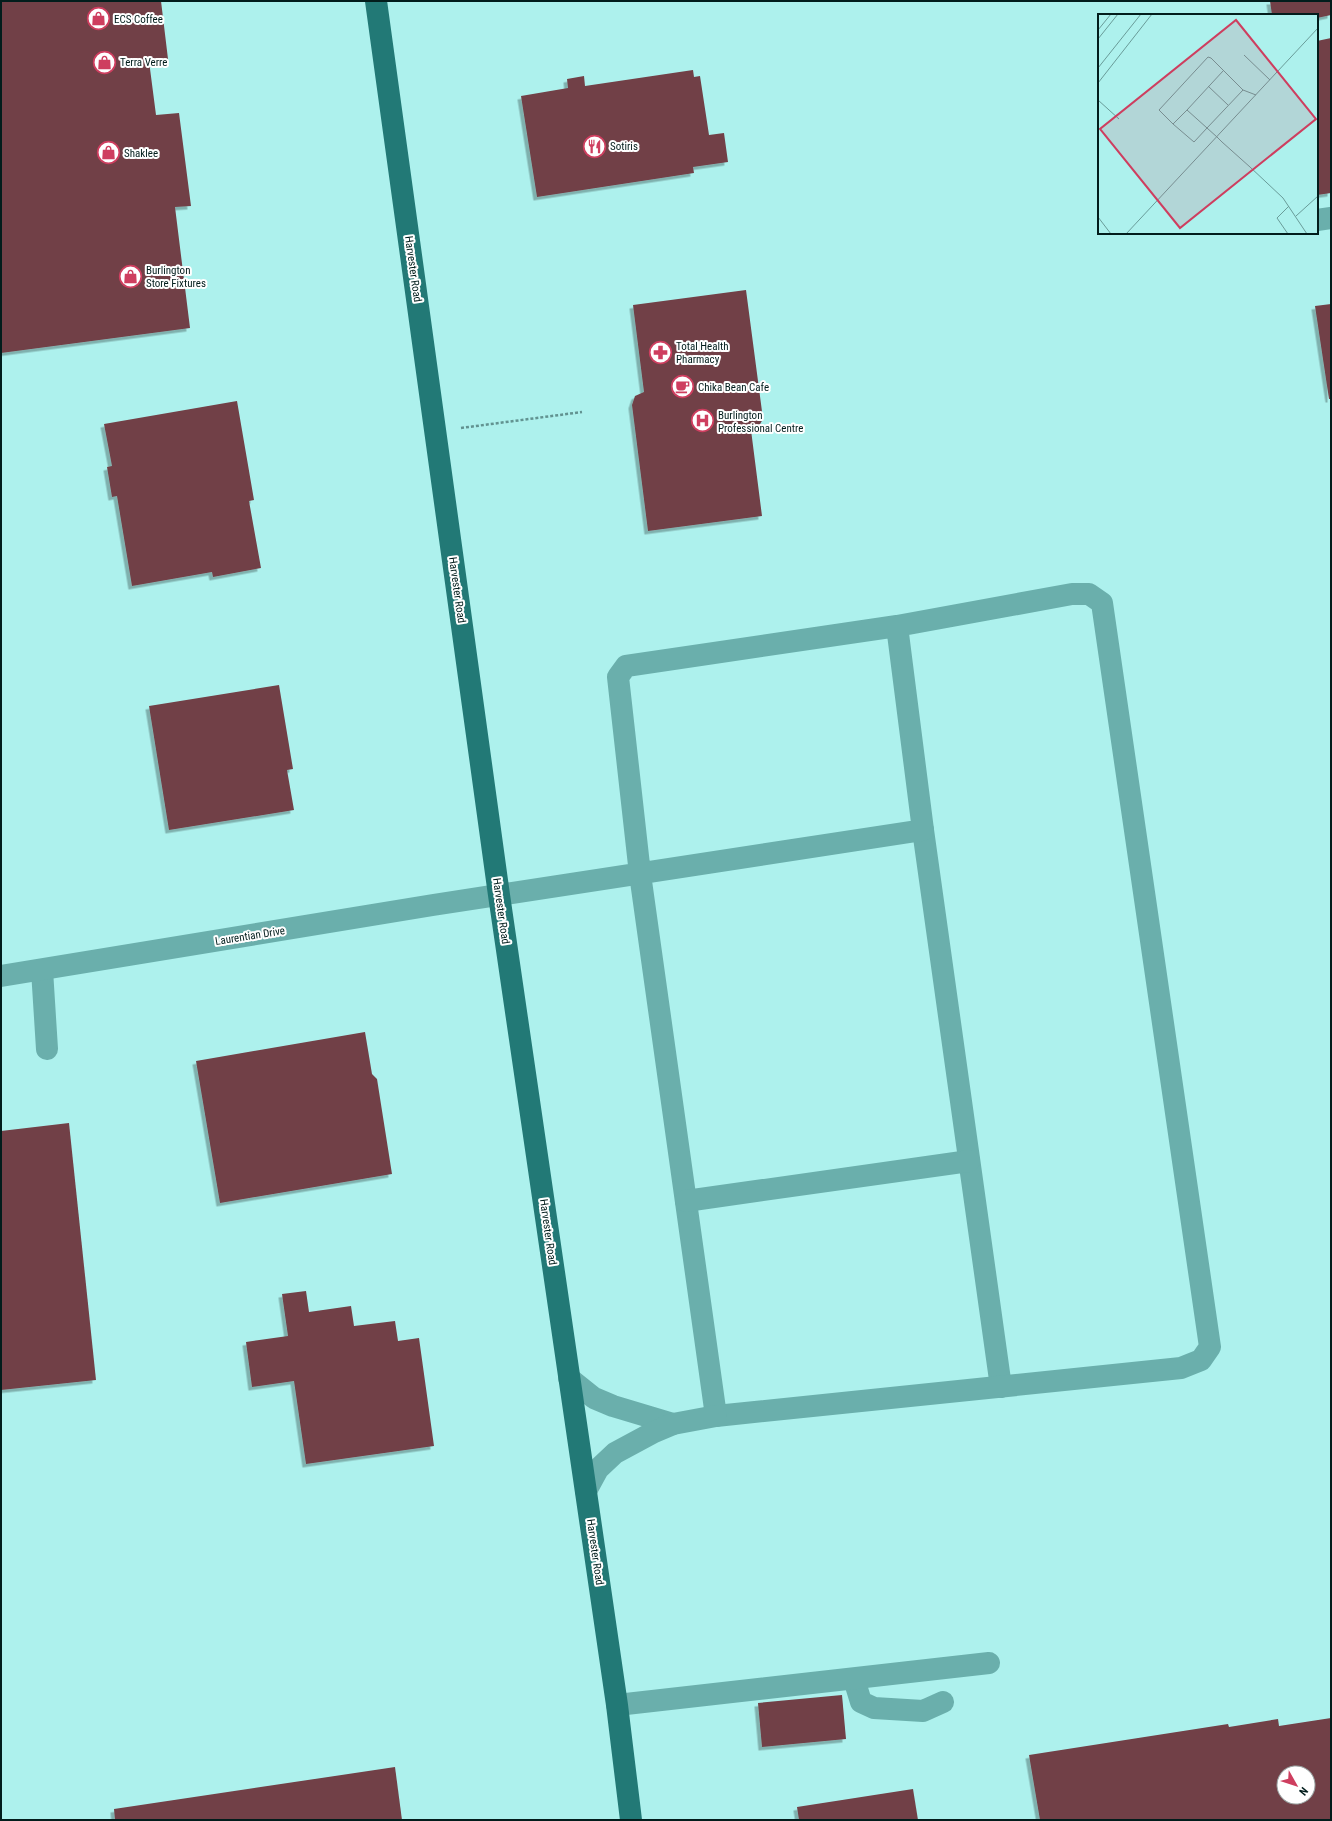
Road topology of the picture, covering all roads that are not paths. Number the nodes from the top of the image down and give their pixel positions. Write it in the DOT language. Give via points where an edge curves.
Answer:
graph roads {
  1 [pos="376,1"];
  2 [pos="1331,218"];
  3 [pos="1318,220"];
  4 [pos="897,626"];
  5 [pos="923,830"];
  6 [pos="640,874"];
  7 [pos="499,895"];
  8 [pos="42,970"];
  9 [pos="1,976"];
  10 [pos="47,1049"];
  11 [pos="969,1161"];
  12 [pos="686,1201"];
  13 [pos="569,1378"];
  14 [pos="1000,1387"];
  15 [pos="716,1416"];
  16 [pos="674,1424"];
  17 [pos="586,1491"];
  18 [pos="989,1663"];
  19 [pos="854,1679"];
  20 [pos="943,1702"];
  21 [pos="617,1704"];
  22 [pos="631,1820"];
  1 -- 7 [label="main road, Harvester Road"];
  2 -- 3 [label="street"];
  4 -- 5 [label="street"];
  4 -- 6 [label="street" via="626,666 618,677"];
  4 -- 14 [label="street" via="1072,594 1089,594 1102,603 1210,1347 1201,1360 1181,1368"];
  5 -- 6 [label="street, Laurentian Drive"];
  5 -- 11 [label="street"];
  6 -- 7 [label="street, Laurentian Drive"];
  6 -- 12 [label="street"];
  7 -- 8 [label="street, Laurentian Drive"];
  7 -- 13 [label="main road, Harvester Road"];
  8 -- 9 [label="street, Laurentian Drive"];
  8 -- 10 [label="street"];
  11 -- 12 [label="street"];
  11 -- 14 [label="street"];
  12 -- 15 [label="street"];
  13 -- 16 [label="street" via="594,1398"];
  13 -- 17 [label="main road, Harvester Road"];
  14 -- 15 [label="street"];
  15 -- 16 [label="street"];
  16 -- 17 [label="street" via="615,1453 598,1469"];
  17 -- 21 [label="main road, Harvester Road"];
  18 -- 19 [label="street"];
  19 -- 20 [label="street" via="861,1702 874,1708 923,1712"];
  19 -- 21 [label="street"];
  21 -- 22 [label="main road, Harvester Road"];
}
